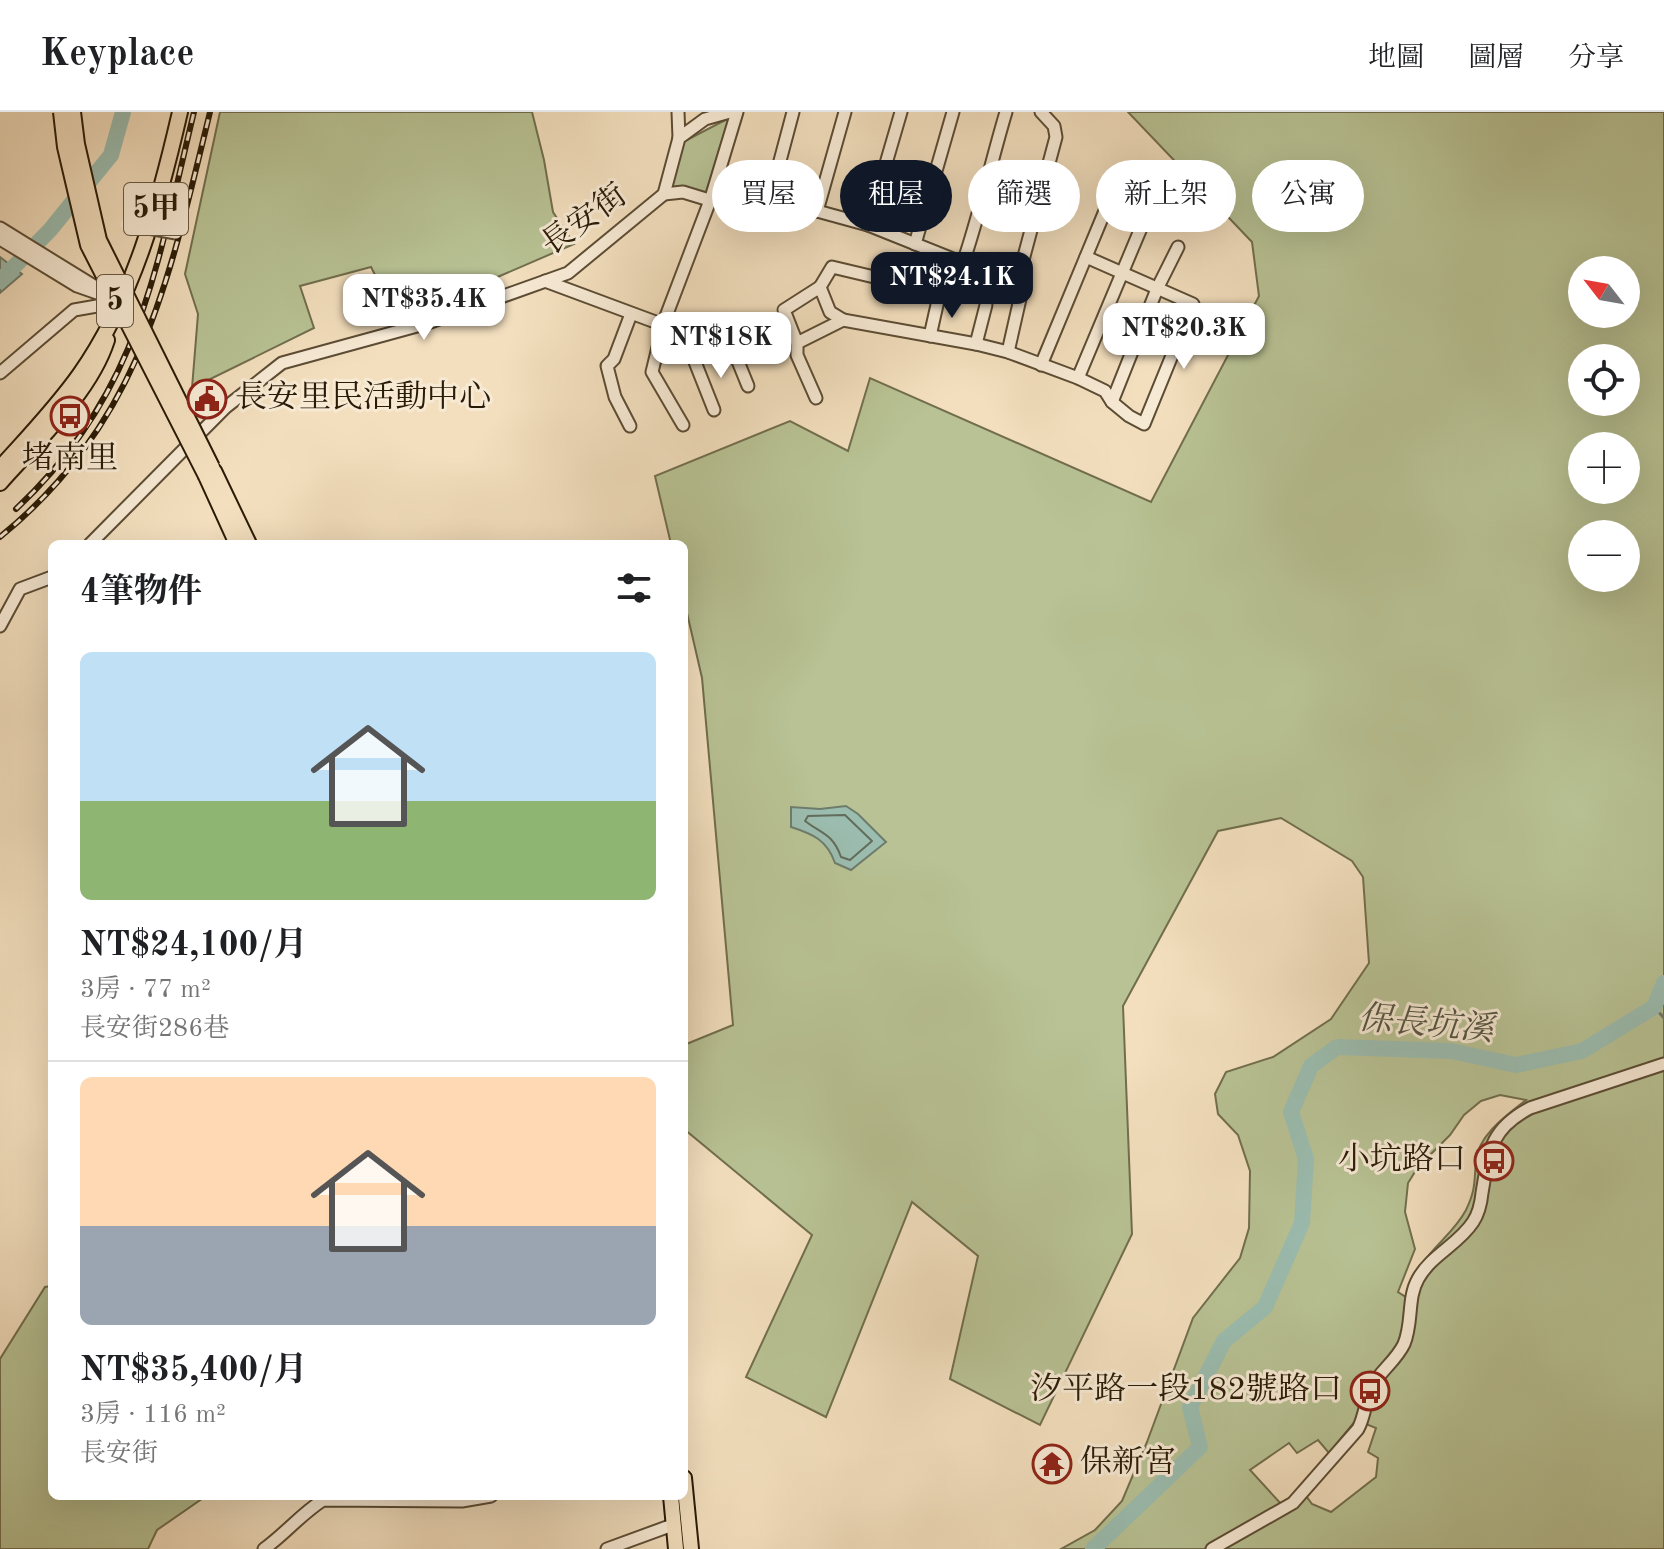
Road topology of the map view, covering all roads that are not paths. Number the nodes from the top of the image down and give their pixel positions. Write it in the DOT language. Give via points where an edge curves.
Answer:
graph roads {
  1 [pos="61,112"];
  2 [pos="73,112"];
  3 [pos="180,112"];
  4 [pos="678,112"];
  5 [pos="730,112"];
  6 [pos="737,112"];
  7 [pos="793,112"];
  8 [pos="845,112"];
  9 [pos="901,112"];
  10 [pos="953,112"];
  11 [pos="1006,112"];
  12 [pos="1042,113"];
  13 [pos="679,138"];
  14 [pos="780,160"];
  15 [pos="887,160"];
  16 [pos="824,186"];
  17 [pos="664,194"];
  18 [pos="711,198"];
  19 [pos="126,224"];
  20 [pos="0,228"];
  21 [pos="885,232"];
  22 [pos="1096,232"];
  23 [pos="1139,232"];
  24 [pos="176,233"];
  25 [pos="0,239"];
  26 [pos="915,244"];
  27 [pos="1178,247"];
  28 [pos="1086,257"];
  29 [pos="963,263"];
  30 [pos="1123,272"];
  31 [pos="1024,278"];
  32 [pos="544,281"];
  33 [pos="79,282"];
  34 [pos="908,285"];
  35 [pos="820,287"];
  36 [pos="1157,289"];
  37 [pos="939,296"];
  38 [pos="120,302"];
  39 [pos="986,305"];
  40 [pos="631,314"];
  41 [pos="843,320"];
  42 [pos="663,326"];
  43 [pos="930,336"];
  44 [pos="797,343"];
  45 [pos="976,344"];
  46 [pos="710,347"];
  47 [pos="1008,352"];
  48 [pos="1041,365"];
  49 [pos="0,373"];
  50 [pos="1078,378"];
  51 [pos="748,386"];
  52 [pos="816,398"];
  53 [pos="1112,402"];
  54 [pos="714,410"];
  55 [pos="683,425"];
  56 [pos="630,426"];
  57 [pos="0,468"];
  58 [pos="210,474"];
  59 [pos="0,483"];
  60 [pos="94,540"];
  61 [pos="235,540"];
  62 [pos="247,540"];
  63 [pos="48,578"];
  64 [pos="0,626"];
  65 [pos="1664,1064"];
  66 [pos="323,1500"];
  67 [pos="323,1500"];
  68 [pos="468,1500"];
  69 [pos="671,1500"];
  70 [pos="686,1500"];
  71 [pos="667,1527"];
  72 [pos="264,1549"];
  73 [pos="607,1549"];
  74 [pos="676,1549"];
  75 [pos="691,1549"];
  76 [pos="1212,1549"];
  1 -- 58 [label="main road, 5, bridge" via="88,245"];
  2 -- 58 [label="main road, 5, bridge" via="99,240"];
  3 -- 38 [label="main road, 5甲" via="160,198"];
  4 -- 13 [label="street, 長安街"];
  5 -- 13 [label="street" via="705,119"];
  6 -- 18 [label="street"];
  7 -- 14 [label="street"];
  8 -- 16 [label="street"];
  9 -- 15 [label="street"];
  10 -- 26 [label="street"];
  11 -- 29 [label="street"];
  12 -- 31 [label="street" via="1056,137 1023,260"];
  13 -- 17 [label="street, 長安街"];
  17 -- 18 [label="street, 長安街"];
  17 -- 32 [label="street, 長安街" via="568,273"];
  18 -- 42 [label="street"];
  19 -- 24 [label="street, bridge"];
  20 -- 33 [label="street"];
  21 -- 26 [label="street, 長安街"];
  22 -- 28 [label="street"];
  23 -- 30 [label="street"];
  25 -- 33 [label="street"];
  26 -- 29 [label="street, 長安街"];
  27 -- 36 [label="street"];
  28 -- 30 [label="street"];
  28 -- 48 [label="street"];
  29 -- 31 [label="street, 長安街"];
  30 -- 36 [label="street"];
  30 -- 50 [label="street"];
  31 -- 47 [label="street"];
  32 -- 40 [label="street"];
  32 -- 60 [label="street, 長安街" via="428,323 282,363 226,407"];
  33 -- 38 [label="street"];
  34 -- 35 [label="street" via="832,267"];
  35 -- 41 [label="street" via="830,312"];
  35 -- 44 [label="street" via="784,310"];
  36 -- 53 [label="street"];
  36 -- 53 [label="street" via="1193,304 1144,424"];
  37 -- 43 [label="street"];
  38 -- 49 [label="street" via="74,310"];
  38 -- 57 [label="main road, 5甲" via="79,375"];
  38 -- 59 [label="main road, 5甲" via="102,358 88,381"];
  39 -- 45 [label="street"];
  40 -- 42 [label="street"];
  40 -- 56 [label="street" via="607,366"];
  41 -- 43 [label="street"];
  41 -- 44 [label="street"];
  42 -- 46 [label="street"];
  42 -- 55 [label="street" via="652,372"];
  43 -- 45 [label="street"];
  44 -- 52 [label="street"];
  45 -- 47 [label="street"];
  46 -- 51 [label="street" via="733,349"];
  46 -- 54 [label="street" via="695,362"];
  47 -- 48 [label="street"];
  48 -- 50 [label="street"];
  50 -- 53 [label="street" via="1105,391"];
  58 -- 61 [label="main road, 5"];
  58 -- 62 [label="main road, 5"];
  63 -- 64 [label="street" via="20,589"];
  65 -- 76 [label="street" via="1530,1108 1494,1136 1474,1221 1428,1263 1413,1288 1404,1343 1372,1387 1358,1429 1293,1503"];
  66 -- 68 [label="street"];
  67 -- 72 [label="street"];
  69 -- 74 [label="main road"];
  70 -- 75 [label="main road"];
  71 -- 73 [label="street"];
}
